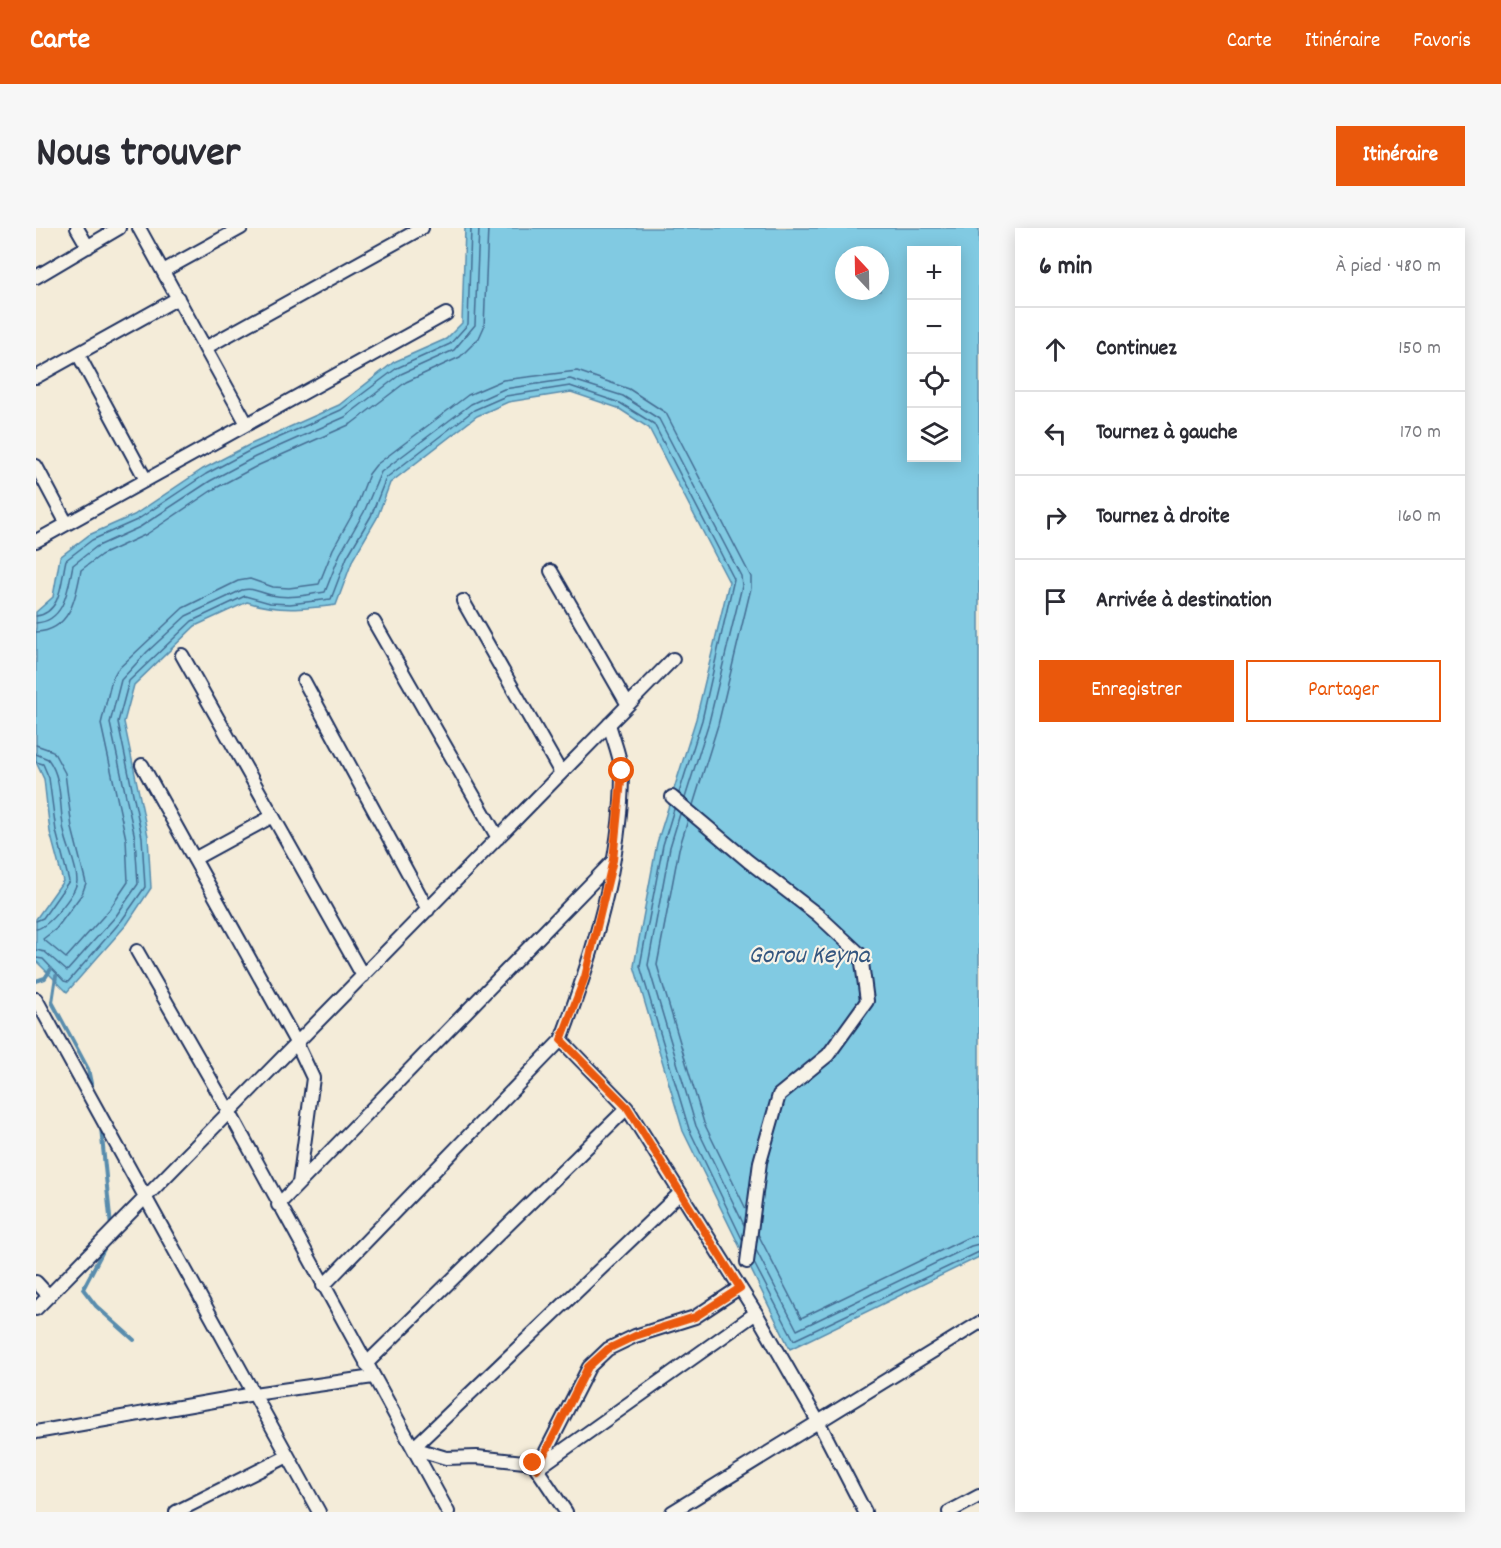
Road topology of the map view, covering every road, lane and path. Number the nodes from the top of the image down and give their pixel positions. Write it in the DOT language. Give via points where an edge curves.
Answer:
graph roads {
  1 [pos="77,228"];
  2 [pos="119,228"];
  3 [pos="139,228"];
  4 [pos="240,228"];
  5 [pos="422,228"];
  6 [pos="88,247"];
  7 [pos="163,271"];
  8 [pos="36,277"];
  9 [pos="178,298"];
  10 [pos="446,315"];
  11 [pos="205,348"];
  12 [pos="78,354"];
  13 [pos="36,377"];
  14 [pos="247,424"];
  15 [pos="36,465"];
  16 [pos="146,480"];
  17 [pos="67,524"];
  18 [pos="36,541"];
  19 [pos="551,571"];
  20 [pos="463,601"];
  21 [pos="375,622"];
  22 [pos="182,655"];
  23 [pos="673,659"];
  24 [pos="304,681"];
  25 [pos="628,705"];
  26 [pos="609,724"];
  27 [pos="142,765"];
  28 [pos="561,773"];
  29 [pos="672,796"];
  30 [pos="273,816"];
  31 [pos="498,838"];
  32 [pos="194,860"];
  33 [pos="613,860"];
  34 [pos="428,910"];
  35 [pos="137,951"];
  36 [pos="363,976"];
  37 [pos="36,999"];
  38 [pos="561,1040"];
  39 [pos="297,1044"];
  40 [pos="627,1107"];
  41 [pos="230,1113"];
  42 [pos="299,1183"];
  43 [pos="680,1193"];
  44 [pos="147,1198"];
  45 [pos="278,1205"];
  46 [pos="747,1262"];
  47 [pos="36,1282"];
  48 [pos="323,1286"];
  49 [pos="740,1288"];
  50 [pos="49,1296"];
  51 [pos="36,1309"];
  52 [pos="756,1313"];
  53 [pos="979,1323"];
  54 [pos="366,1364"];
  55 [pos="374,1377"];
  56 [pos="254,1394"];
  57 [pos="819,1424"];
  58 [pos="36,1432"];
  59 [pos="413,1449"];
  60 [pos="288,1456"];
  61 [pos="537,1469"];
  62 [pos="979,1496"];
  63 [pos="176,1512"];
  64 [pos="319,1512"];
  65 [pos="448,1512"];
  66 [pos="566,1512"];
  67 [pos="672,1512"];
  68 [pos="865,1512"];
  69 [pos="949,1512"];
  1 -- 6 [label="street"];
  2 -- 6 [label="street"];
  3 -- 7 [label="street"];
  4 -- 7 [label="street"];
  5 -- 11 [label="street"];
  6 -- 8 [label="street"];
  7 -- 9 [label="street"];
  9 -- 11 [label="street"];
  9 -- 12 [label="street"];
  10 -- 14 [label="street"];
  11 -- 14 [label="street"];
  12 -- 13 [label="street"];
  12 -- 16 [label="street"];
  14 -- 16 [label="street"];
  15 -- 17 [label="street"];
  16 -- 17 [label="street"];
  17 -- 18 [label="street"];
  19 -- 25 [label="street"];
  20 -- 28 [label="street"];
  21 -- 31 [label="street"];
  22 -- 30 [label="street"];
  23 -- 25 [label="street"];
  24 -- 34 [label="street"];
  25 -- 26 [label="street"];
  26 -- 28 [label="street"];
  26 -- 33 [label="street" via="622,771"];
  27 -- 32 [label="street"];
  28 -- 31 [label="street"];
  29 -- 46 [label="street" via="861,955 867,1001 828,1055 779,1095 760,1162"];
  30 -- 32 [label="street"];
  30 -- 36 [label="street"];
  31 -- 34 [label="street"];
  32 -- 39 [label="street"];
  33 -- 38 [label="street" via="585,977"];
  33 -- 42 [label="street"];
  34 -- 36 [label="street"];
  35 -- 41 [label="street"];
  36 -- 39 [label="street"];
  37 -- 44 [label="street"];
  38 -- 40 [label="street"];
  38 -- 48 [label="street"];
  39 -- 41 [label="street"];
  39 -- 42 [label="street" via="313,1078"];
  40 -- 43 [label="street"];
  40 -- 54 [label="street"];
  41 -- 44 [label="street"];
  41 -- 45 [label="street"];
  42 -- 45 [label="street"];
  43 -- 49 [label="street"];
  43 -- 59 [label="street"];
  44 -- 50 [label="street"];
  44 -- 56 [label="street"];
  45 -- 48 [label="street"];
  47 -- 50 [label="street"];
  48 -- 54 [label="street"];
  49 -- 52 [label="street"];
  49 -- 61 [label="street" via="695,1317 608,1349 588,1367"];
  50 -- 51 [label="street"];
  52 -- 57 [label="street"];
  52 -- 61 [label="street"];
  53 -- 57 [label="street"];
  54 -- 55 [label="street"];
  55 -- 56 [label="street"];
  55 -- 59 [label="street"];
  56 -- 58 [label="street"];
  56 -- 60 [label="street"];
  57 -- 67 [label="street"];
  57 -- 68 [label="street"];
  59 -- 61 [label="street" via="447,1458 533,1463"];
  59 -- 65 [label="street"];
  60 -- 63 [label="street"];
  60 -- 64 [label="street"];
  61 -- 66 [label="street"];
  62 -- 69 [label="street"];
}
